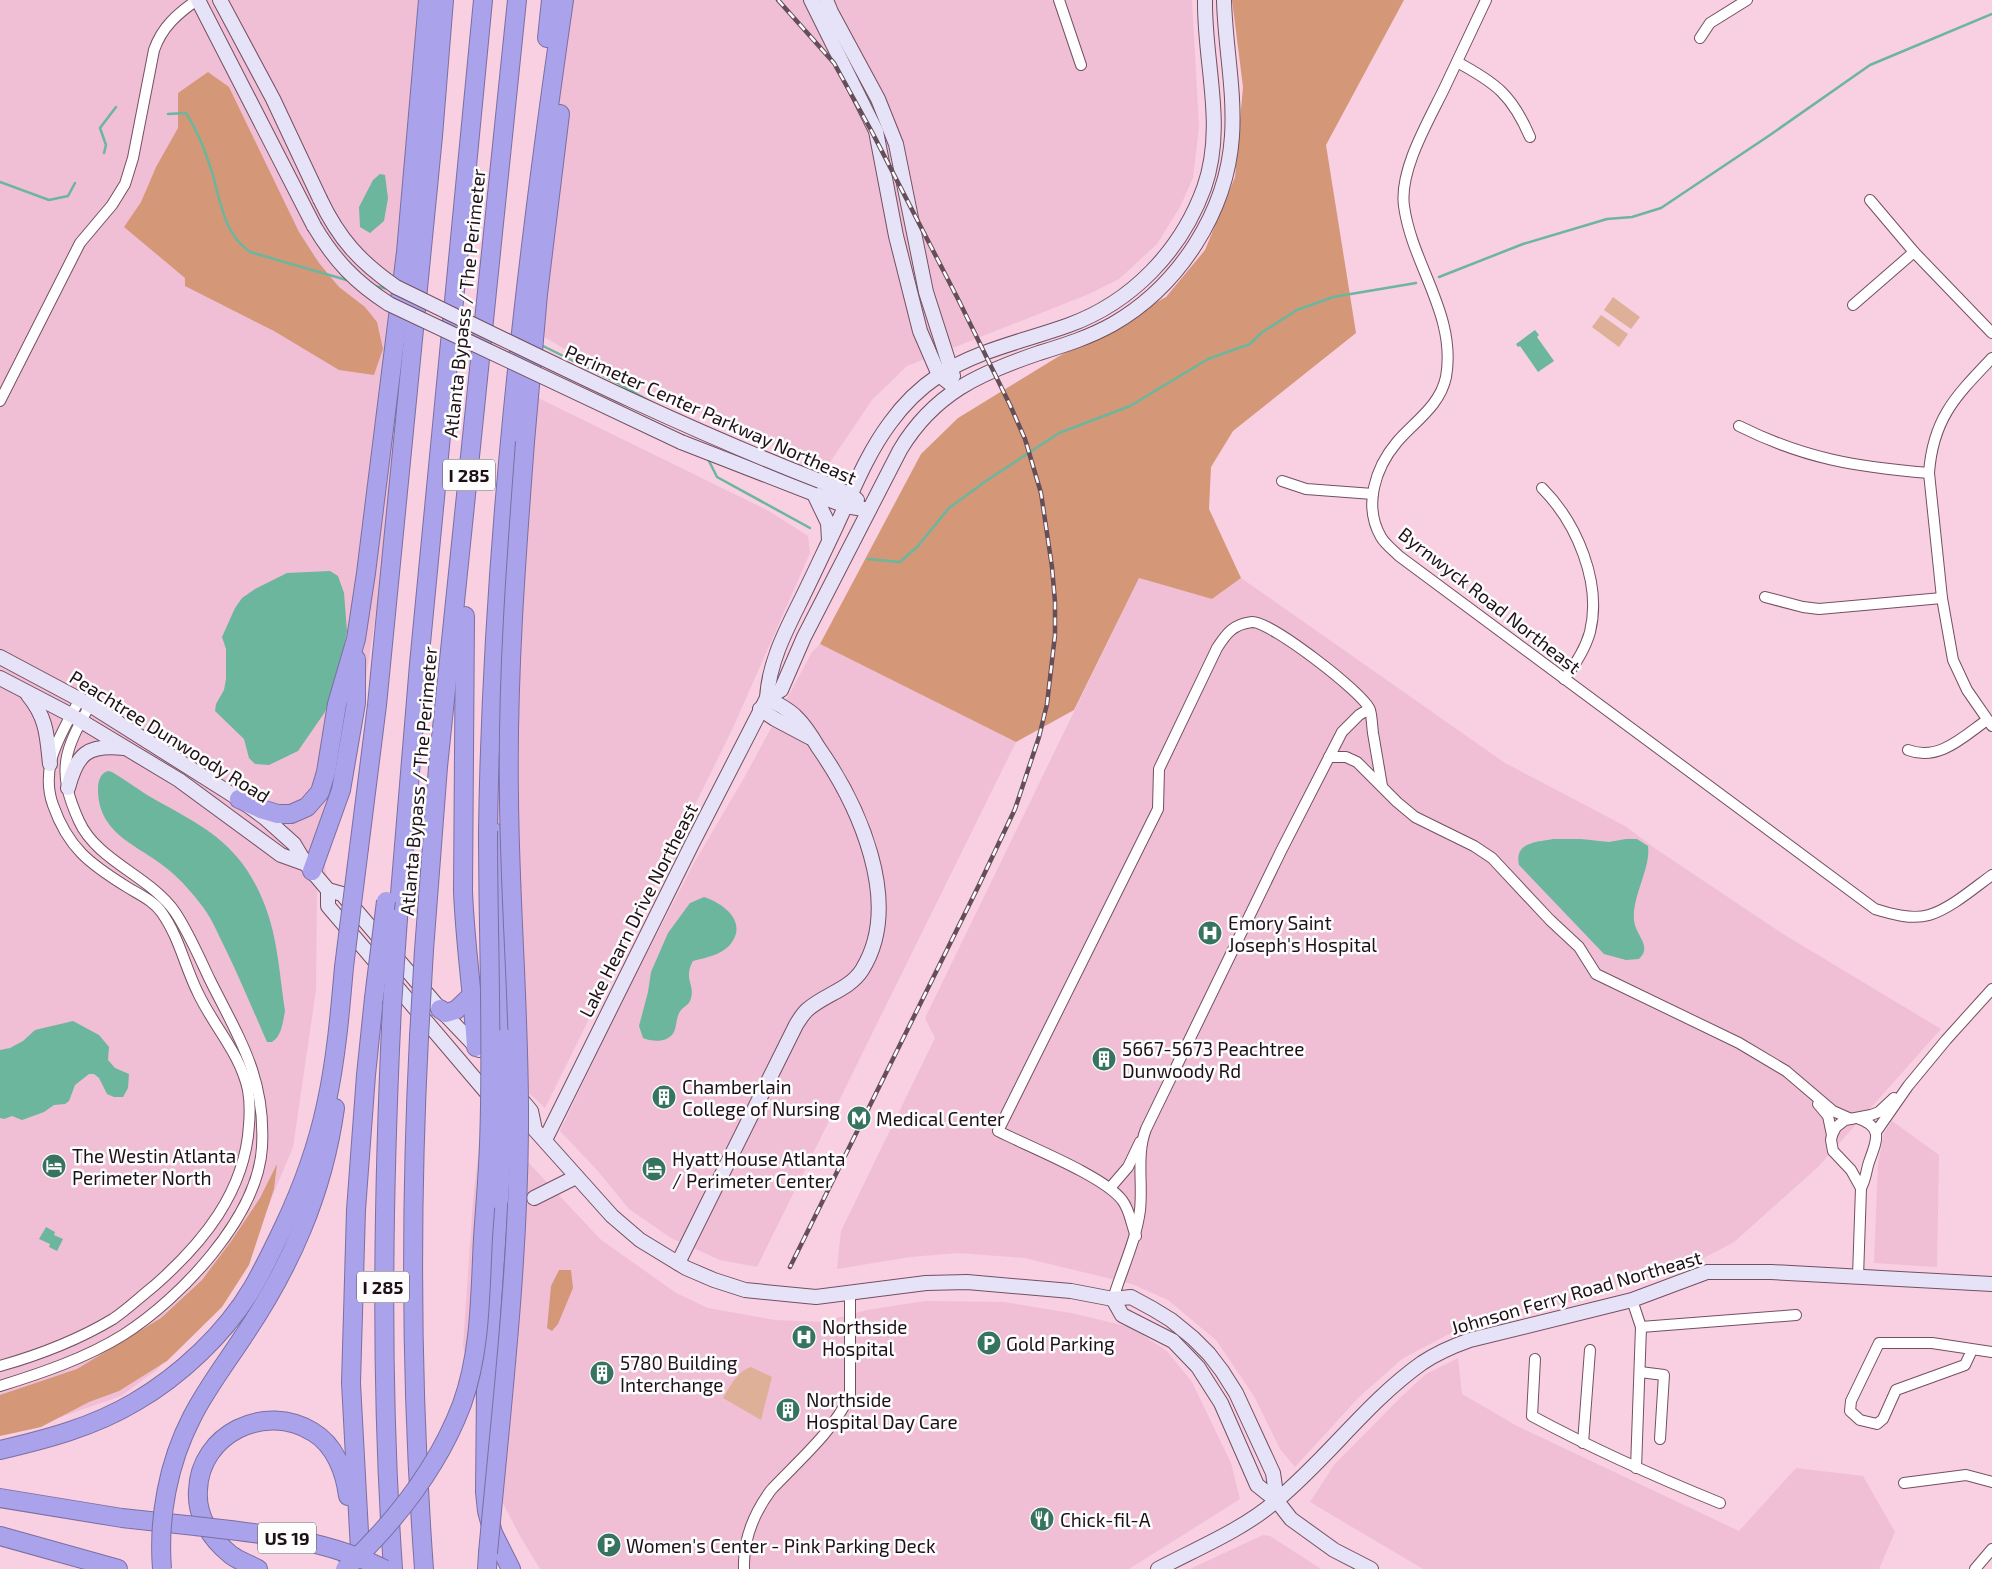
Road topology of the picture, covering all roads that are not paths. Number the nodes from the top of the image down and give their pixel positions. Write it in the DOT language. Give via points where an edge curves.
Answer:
graph roads {
  1 [pos="198,0"];
  2 [pos="220,0"];
  3 [pos="428,0"];
  4 [pos="444,0"];
  5 [pos="456,0"];
  6 [pos="483,0"];
  7 [pos="517,0"];
  8 [pos="551,0"];
  9 [pos="564,0"];
  10 [pos="575,0"];
  11 [pos="811,0"];
  12 [pos="826,0"];
  13 [pos="1059,0"];
  14 [pos="1205,0"];
  15 [pos="1224,0"];
  16 [pos="1486,0"];
  17 [pos="1747,0"];
  18 [pos="1700,38"];
  19 [pos="1457,62"];
  20 [pos="1081,65"];
  21 [pos="433,136"];
  22 [pos="1530,137"];
  23 [pos="537,183"];
  24 [pos="1870,200"];
  25 [pos="1914,252"];
  26 [pos="1853,305"];
  27 [pos="1992,333"];
  28 [pos="1992,358"];
  29 [pos="945,372"];
  30 [pos="957,389"];
  31 [pos="0,401"];
  32 [pos="1739,426"];
  33 [pos="1929,473"];
  34 [pos="1282,481"];
  35 [pos="817,488"];
  36 [pos="1542,488"];
  37 [pos="1373,494"];
  38 [pos="849,500"];
  39 [pos="869,510"];
  40 [pos="829,541"];
  41 [pos="461,559"];
  42 [pos="1765,597"];
  43 [pos="1942,598"];
  44 [pos="498,607"];
  45 [pos="356,639"];
  46 [pos="0,657"];
  47 [pos="0,678"];
  48 [pos="1564,679"];
  49 [pos="24,691"];
  50 [pos="85,702"];
  51 [pos="763,703"];
  52 [pos="1370,709"];
  53 [pos="76,718"];
  54 [pos="1990,723"];
  55 [pos="126,748"];
  56 [pos="1908,750"];
  57 [pos="1329,757"];
  58 [pos="50,764"];
  59 [pos="1382,786"];
  60 [pos="68,788"];
  61 [pos="239,799"];
  62 [pos="403,860"];
  63 [pos="309,868"];
  64 [pos="1992,875"];
  65 [pos="328,890"];
  66 [pos="1992,989"];
  67 [pos="473,994"];
  68 [pos="440,1009"];
  69 [pos="337,1043"];
  70 [pos="476,1047"];
  71 [pos="1908,1086"];
  72 [pos="1807,1090"];
  73 [pos="1854,1119"];
  74 [pos="1876,1132"];
  75 [pos="1144,1134"];
  76 [pos="540,1135"];
  77 [pos="1832,1135"];
  78 [pos="576,1177"];
  79 [pos="1110,1188"];
  80 [pos="1861,1188"];
  81 [pos="534,1198"];
  82 [pos="1136,1236"];
  83 [pos="689,1243"];
  84 [pos="666,1256"];
  85 [pos="678,1264"];
  86 [pos="1858,1277"];
  87 [pos="1992,1284"];
  88 [pos="850,1293"];
  89 [pos="1113,1299"];
  90 [pos="1632,1300"];
  91 [pos="1796,1314"];
  92 [pos="1641,1327"];
  93 [pos="1590,1350"];
  94 [pos="1972,1350"];
  95 [pos="1992,1352"];
  96 [pos="1535,1359"];
  97 [pos="0,1366"];
  98 [pos="1640,1372"];
  99 [pos="0,1386"];
  100 [pos="1660,1439"];
  101 [pos="1583,1443"];
  102 [pos="0,1450"];
  103 [pos="1636,1468"];
  104 [pos="1992,1482"];
  105 [pos="1904,1483"];
  106 [pos="0,1498"];
  107 [pos="1277,1501"];
  108 [pos="1720,1503"];
  109 [pos="0,1536"];
  110 [pos="1992,1549"];
  111 [pos="360,1562"];
  112 [pos="118,1569"];
  113 [pos="162,1569"];
  114 [pos="258,1569"];
  115 [pos="345,1569"];
  116 [pos="384,1569"];
  117 [pos="393,1569"];
  118 [pos="424,1569"];
  119 [pos="487,1569"];
  120 [pos="511,1569"];
  121 [pos="744,1569"];
  122 [pos="1158,1569"];
  123 [pos="1371,1569"];
  124 [pos="1975,1569"];
  1 -- 31 [label="street" via="173,18 161,33 154,50 132,165 125,184 80,243"];
  1 -- 35 [label="main road, Perimeter Center Parkway Northeast, bridge" via="314,226 353,278 390,304 681,442"];
  2 -- 35 [label="main road, Perimeter Center Parkway Northeast, bridge" via="273,99 320,199 351,249 373,271 396,287"];
  3 -- 45 [label="highway" via="406,252"];
  4 -- 21 [label="highway"];
  5 -- 21 [label="highway" via="443,99"];
  6 -- 62 [label="highway, Atlanta Bypass / The Perimeter / I 285"];
  7 -- 41 [label="highway, Atlanta Bypass / The Perimeter / I 285"];
  8 -- 23 [label="highway" via="536,163"];
  9 -- 23 [label="highway"];
  10 -- 119 [label="highway, bridge" via="551,180 525,442 509,687 509,801 519,1035 517,1219"];
  11 -- 29 [label="main road" via="876,131 920,330"];
  12 -- 29 [label="main road" via="878,99 896,144"];
  13 -- 20 [label="street"];
  14 -- 29 [label="main road, Lake Hearn Drive Northeast" via="1213,99 1212,154 1204,188 1175,244 1142,282 1090,316 995,349"];
  15 -- 30 [label="main road, Lake Hearn Drive Northeast" via="1232,108 1229,156 1217,201 1200,238 1157,291 1114,323 1082,339 999,367"];
  16 -- 19 [label="street, Byrnwyck Road Northeast"];
  17 -- 18 [label="street" via="1710,23"];
  19 -- 22 [label="street" via="1503,91"];
  19 -- 37 [label="street, Byrnwyck Road Northeast" via="1413,152 1403,205 1445,326 1449,353 1445,379 1421,419 1384,460"];
  21 -- 69 [label="highway, bridge" via="377,705"];
  23 -- 44 [label="highway, bridge" via="513,411"];
  24 -- 25 [label="street"];
  25 -- 26 [label="street"];
  25 -- 27 [label="street"];
  28 -- 33 [label="street" via="1962,390 1942,419 1935,435"];
  29 -- 30 [label="main road"];
  29 -- 38 [label="main road, Lake Hearn Drive Northeast" via="910,400 890,422"];
  30 -- 39 [label="main road, Lake Hearn Drive Northeast" via="928,414 908,438"];
  32 -- 33 [label="street" via="1816,457 1878,469"];
  33 -- 43 [label="street"];
  34 -- 37 [label="street" via="1306,489"];
  35 -- 38 [label="main road, Perimeter Center Parkway Northeast"];
  35 -- 40 [label="main road" via="828,523"];
  36 -- 48 [label="street" via="1562,510 1573,530 1584,558 1593,604 1590,634"];
  37 -- 48 [label="street, Byrnwyck Road Northeast" via="1374,521 1382,538 1399,556"];
  38 -- 39 [label="main road, Perimeter Center Parkway Northeast"];
  38 -- 40 [label="main road, Lake Hearn Drive Northeast"];
  39 -- 51 [label="main road, Lake Hearn Drive Northeast" via="780,690"];
  40 -- 51 [label="main road, Lake Hearn Drive Northeast" via="779,647"];
  41 -- 67 [label="highway" via="466,593 463,891"];
  41 -- 118 [label="highway, Atlanta Bypass / The Perimeter / I 285, bridge" via="433,820 414,1168 417,1456"];
  42 -- 43 [label="street" via="1819,609"];
  43 -- 54 [label="street" via="1953,660 1963,683"];
  44 -- 115 [label="highway, bridge" via="491,706 488,831 489,1143 473,1368 462,1404 436,1458 403,1507"];
  44 -- 120 [label="highway, bridge" via="495,820 504,1038 502,1143 486,1381 484,1492 493,1533"];
  45 -- 61 [label="highway" via="337,704 320,792 307,807 291,814 278,814"];
  45 -- 63 [label="highway" via="354,725 341,790"];
  46 -- 50 [label="main road, Peachtree Dunwoody Road"];
  47 -- 49 [label="main road, Peachtree Dunwoody Road"];
  48 -- 64 [label="street, Byrnwyck Road Northeast" via="1875,908 1896,915 1929,915 1953,903"];
  49 -- 53 [label="main road, Peachtree Dunwoody Road"];
  49 -- 58 [label="main road" via="43,718 48,734"];
  50 -- 53 [label="street"];
  50 -- 61 [label="main road, Peachtree Dunwoody Road"];
  51 -- 76 [label="main road, Lake Hearn Drive Northeast"];
  51 -- 83 [label="main road" via="774,719 812,738 848,795 863,829 880,901 878,922 874,942 852,982 806,1010 796,1025"];
  52 -- 57 [label="street" via="1342,732"];
  52 -- 59 [label="street"];
  52 -- 79 [label="street" via="1358,695 1297,646 1260,623 1233,628 1216,648 1159,769 1158,809 998,1131"];
  53 -- 55 [label="main road, Peachtree Dunwoody Road"];
  53 -- 58 [label="street" via="54,748"];
  53 -- 60 [label="street" via="66,754"];
  54 -- 56 [label="street" via="1941,751 1925,754"];
  55 -- 60 [label="main road" via="100,747 86,753 78,760"];
  55 -- 63 [label="main road, Peachtree Dunwoody Road" via="179,780 281,855"];
  57 -- 59 [label="street" via="1346,757 1357,762"];
  57 -- 75 [label="street"];
  58 -- 97 [label="street" via="50,795 65,834 73,845 110,876 153,903 168,924 197,992 244,1073 250,1110 248,1146 236,1183 216,1218 156,1284 131,1306 93,1330 55,1348"];
  59 -- 72 [label="street" via="1415,817 1492,858 1579,947 1596,974 1739,1043 1786,1071"];
  60 -- 99 [label="street" via="80,824 92,843 160,895 178,918 251,1062 258,1089 262,1149 253,1190 231,1229 217,1248 162,1304 123,1335 102,1346 63,1365"];
  61 -- 63 [label="main road, Peachtree Dunwoody Road" via="294,844"];
  62 -- 111 [label="highway, bridge" via="386,900 366,1075 356,1210 351,1384"];
  62 -- 117 [label="highway, Atlanta Bypass / The Perimeter / I 285, bridge" via="392,1006 383,1277 386,1445"];
  63 -- 65 [label="main road, Peachtree Dunwoody Road"];
  65 -- 68 [label="main road, Peachtree Dunwoody Road" via="342,894"];
  65 -- 76 [label="main road, Peachtree Dunwoody Road" via="328,906 429,1027 518,1129"];
  66 -- 71 [label="street" via="1967,1014"];
  67 -- 68 [label="highway" via="456,1010 446,1013"];
  67 -- 70 [label="highway"];
  68 -- 70 [label="main road, Peachtree Dunwoody Road"];
  69 -- 102 [label="highway" via="312,1158 293,1206 252,1288 225,1325 180,1371 134,1403 72,1432"];
  69 -- 113 [label="highway, bridge" via="337,1099 320,1182 293,1251 272,1291 211,1385 178,1449 162,1514"];
  70 -- 76 [label="main road, Peachtree Dunwoody Road" via="531,1111"];
  71 -- 73 [label="street" via="1879,1112"];
  71 -- 74 [label="street"];
  72 -- 73 [label="street" via="1833,1111"];
  72 -- 77 [label="street" via="1828,1116"];
  73 -- 74 [label="street" via="1869,1123"];
  73 -- 77 [label="street" via="1840,1124"];
  74 -- 80 [label="street" via="1876,1148"];
  75 -- 79 [label="street" via="1128,1167"];
  75 -- 82 [label="street"];
  76 -- 78 [label="main road, Peachtree Dunwoody Road"];
  77 -- 80 [label="street" via="1834,1151 1851,1170"];
  78 -- 81 [label="main road"];
  78 -- 84 [label="main road, Peachtree Dunwoody Road" via="612,1216 640,1240"];
  79 -- 82 [label="street" via="1123,1201"];
  80 -- 86 [label="street"];
  82 -- 89 [label="street"];
  83 -- 84 [label="main road"];
  83 -- 85 [label="main road"];
  84 -- 85 [label="main road, Peachtree Dunwoody Road"];
  85 -- 88 [label="main road, Peachtree Dunwoody Road" via="745,1290 816,1297"];
  86 -- 87 [label="main road, Johnson Ferry Road Northeast"];
  86 -- 90 [label="main road, Johnson Ferry Road Northeast" via="1707,1272"];
  88 -- 89 [label="main road, Peachtree Dunwoody Road" via="926,1283 967,1282 1062,1290"];
  88 -- 121 [label="street" via="850,1395 832,1424 763,1501 748,1537"];
  89 -- 107 [label="main road" via="1122,1315 1166,1336 1194,1363 1221,1402 1257,1485"];
  89 -- 107 [label="main road, Peachtree Dunwoody Road" via="1131,1297 1154,1309 1209,1354 1241,1404 1274,1473"];
  90 -- 92 [label="street"];
  90 -- 107 [label="main road, Johnson Ferry Road Northeast" via="1470,1340 1424,1362 1368,1409"];
  91 -- 92 [label="street"];
  92 -- 98 [label="street"];
  93 -- 101 [label="street"];
  94 -- 94 [label="street" via="1932,1343 1879,1343 1851,1402 1850,1411 1860,1420 1877,1424 1883,1419 1896,1390 1965,1365"];
  94 -- 95 [label="street"];
  96 -- 101 [label="street" via="1532,1416"];
  98 -- 100 [label="street" via="1664,1375"];
  98 -- 103 [label="street"];
  101 -- 103 [label="street"];
  103 -- 108 [label="street"];
  104 -- 105 [label="street" via="1966,1475"];
  106 -- 116 [label="highway, US 19, bridge" via="122,1518 299,1540"];
  107 -- 122 [label="main road, Johnson Ferry Road Northeast" via="1255,1518"];
  107 -- 123 [label="main road" via="1291,1520 1334,1550"];
  109 -- 112 [label="highway"];
  110 -- 124 [label="street"];
  111 -- 114 [label="highway" via="346,1479 338,1460 314,1432 275,1419 242,1426 226,1436 214,1446 203,1463 198,1481 197,1500 201,1518 215,1540 232,1556"];
}
